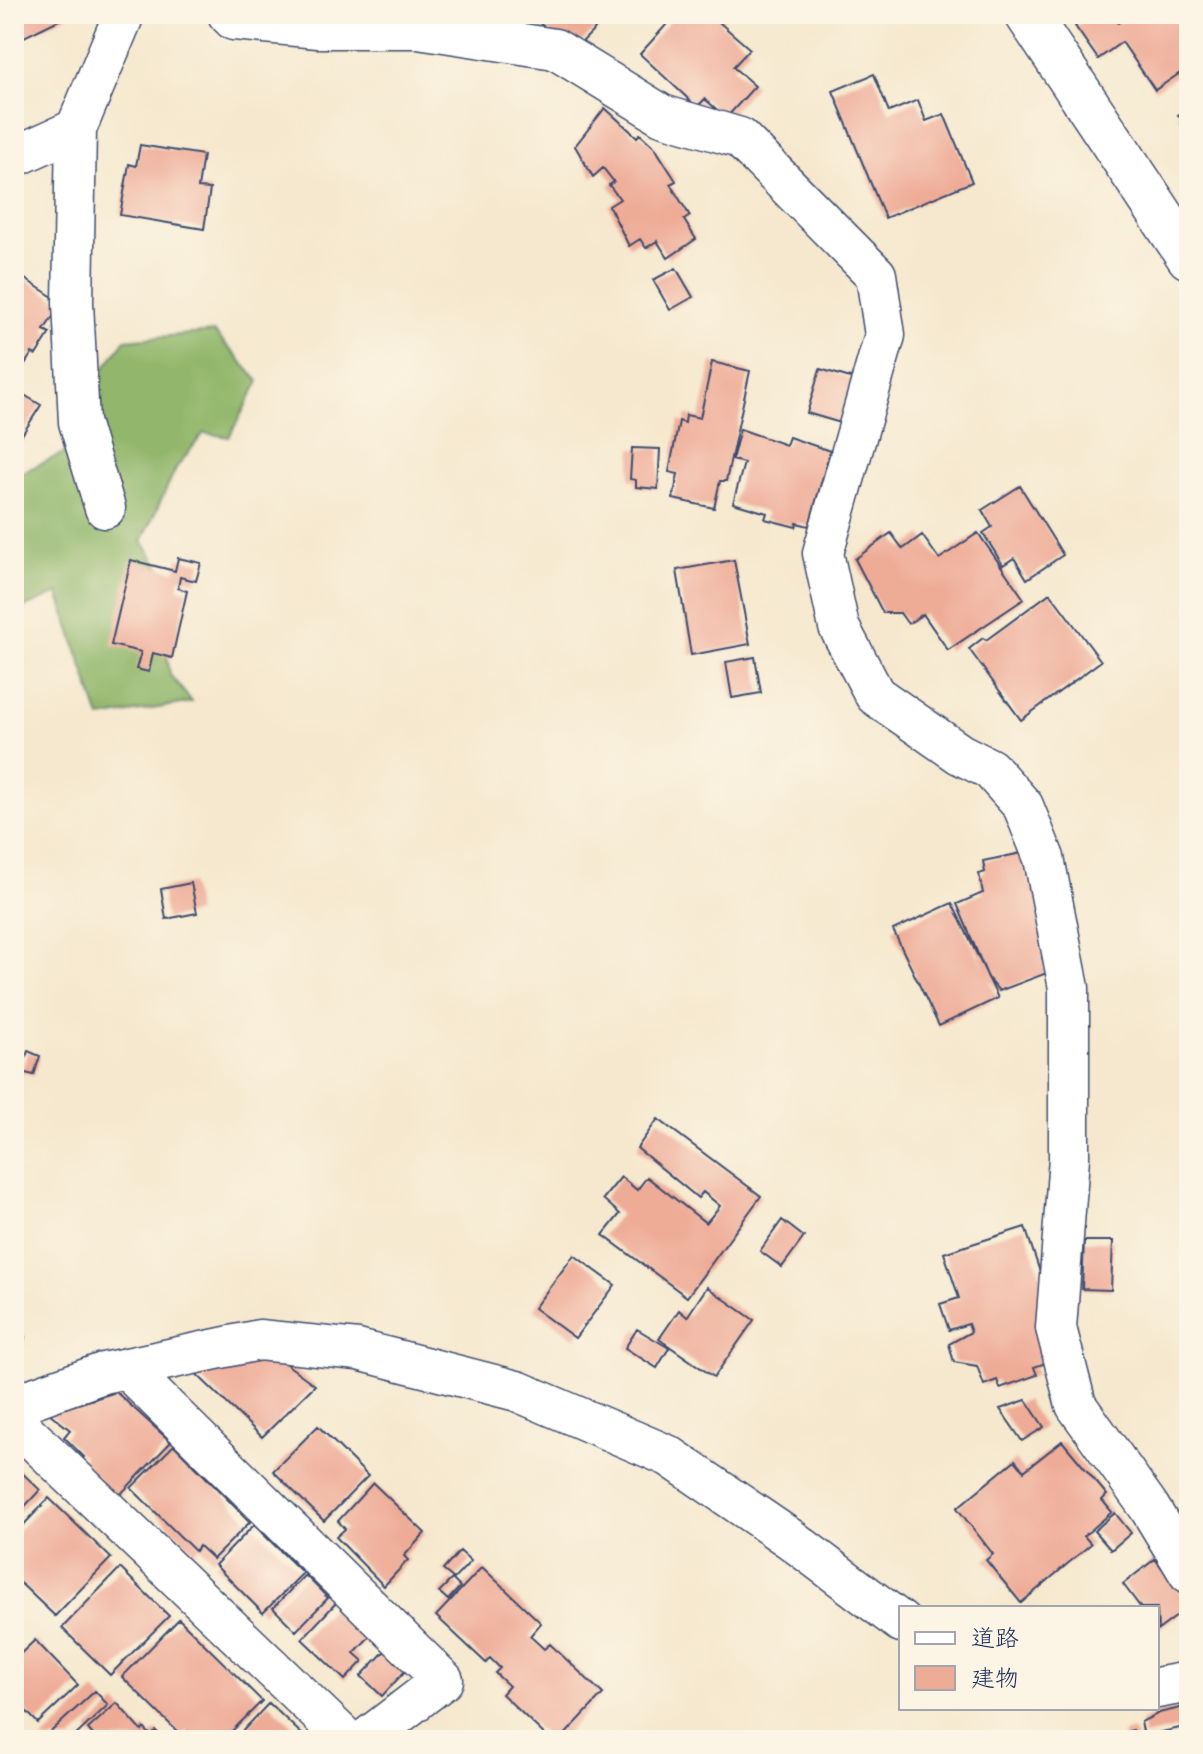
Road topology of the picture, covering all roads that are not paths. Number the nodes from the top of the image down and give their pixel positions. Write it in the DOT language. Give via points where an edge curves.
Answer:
graph roads {
  1 [pos="124,14"];
  2 [pos="228,14"];
  3 [pos="1027,14"];
  4 [pos="76,129"];
  5 [pos="14,157"];
  6 [pos="1189,257"];
  7 [pos="105,508"];
  8 [pos="126,1368"];
  9 [pos="14,1405"];
  10 [pos="14,1421"];
  11 [pos="1189,1573"];
  12 [pos="899,1620"];
  13 [pos="1189,1682"];
  14 [pos="1159,1688"];
  15 [pos="347,1740"];
  16 [pos="365,1740"];
  1 -- 4 [label="street"];
  2 -- 11 [label="street" via="234,20 318,28 418,28 555,49 662,115 740,138 876,275 885,335 823,553 839,627 875,695 990,769 1023,806 1044,858 1069,988 1069,1158 1056,1328 1076,1405"];
  3 -- 6 [label="street"];
  4 -- 5 [label="street"];
  4 -- 7 [label="street" via="73,303 79,422"];
  8 -- 9 [label="street"];
  8 -- 12 [label="street" via="259,1340 358,1350 517,1391 669,1456"];
  8 -- 16 [label="street" via="443,1680"];
  10 -- 15 [label="street"];
  13 -- 14 [label="street"];
}
